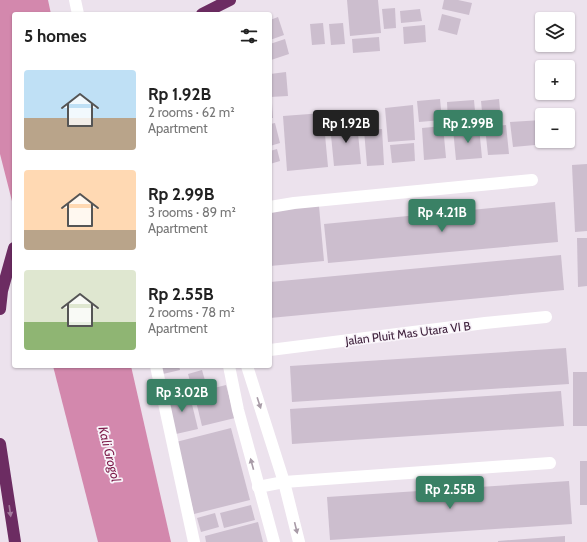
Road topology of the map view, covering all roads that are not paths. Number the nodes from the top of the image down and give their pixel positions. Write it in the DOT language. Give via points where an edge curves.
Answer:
graph roads {
  1 [pos="75,0"];
  2 [pos="230,0"];
  3 [pos="78,12"];
  4 [pos="206,12"];
  5 [pos="532,180"];
  6 [pos="272,207"];
  7 [pos="12,255"];
  8 [pos="0,309"];
  9 [pos="546,317"];
  10 [pos="272,350"];
  11 [pos="156,368"];
  12 [pos="229,368"];
  13 [pos="248,368"];
  14 [pos="0,444"];
  15 [pos="550,463"];
  16 [pos="284,482"];
  17 [pos="258,487"];
  18 [pos="14,542"];
  19 [pos="194,542"];
  20 [pos="274,542"];
  21 [pos="299,542"];
  1 -- 3 [label="street"];
  2 -- 4 [label="highway"];
  5 -- 6 [label="street"];
  7 -- 8 [label="highway"];
  9 -- 10 [label="street, Jalan Pluit Mas Utara VI B"];
  11 -- 19 [label="street"];
  17 -- 12 [label="street, one-way"];
  13 -- 16 [label="street, one-way"];
  14 -- 18 [label="highway, one-way"];
  15 -- 16 [label="street"];
  16 -- 17 [label="street"];
  16 -- 21 [label="street, one-way"];
  17 -- 20 [label="street"];
}
